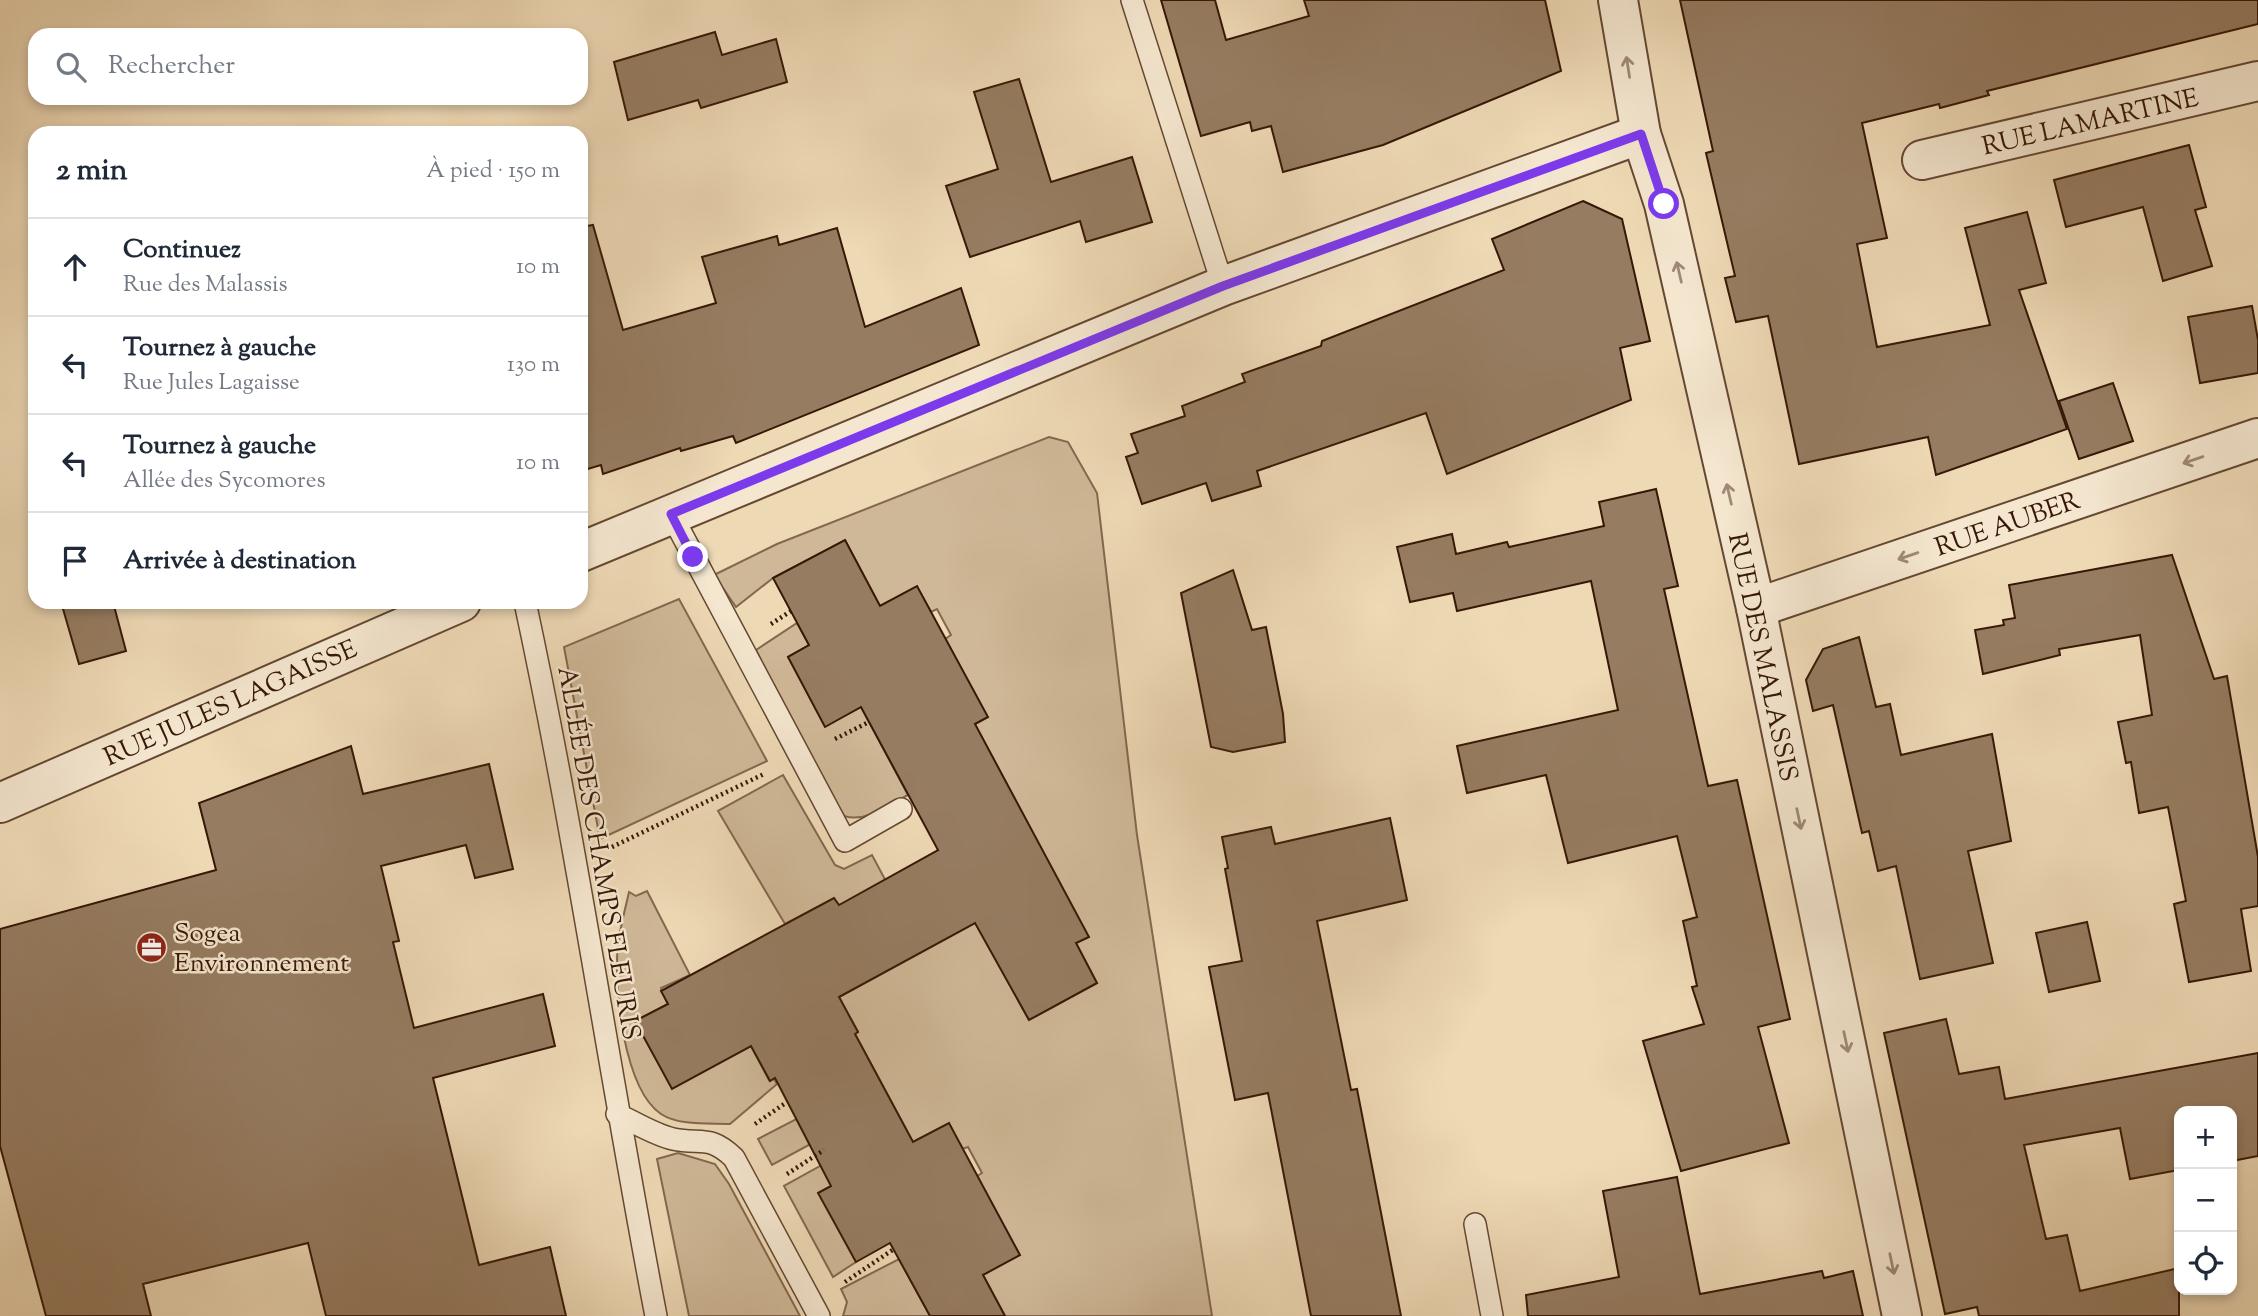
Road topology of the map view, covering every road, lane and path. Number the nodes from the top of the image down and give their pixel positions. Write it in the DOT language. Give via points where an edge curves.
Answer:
graph roads {
  1 [pos="1132,0"];
  2 [pos="1618,0"];
  3 [pos="2258,81"];
  4 [pos="1641,134"];
  5 [pos="1922,160"];
  6 [pos="1223,286"];
  7 [pos="2258,438"];
  8 [pos="671,514"];
  9 [pos="588,549"];
  10 [pos="1756,608"];
  11 [pos="444,609"];
  12 [pos="526,609"];
  13 [pos="799,757"];
  14 [pos="2,793"];
  15 [pos="901,809"];
  16 [pos="576,864"];
  17 [pos="617,1114"];
  18 [pos="1475,1224"];
  19 [pos="894,1250"];
  20 [pos="816,1310"];
  21 [pos="656,1316"];
  22 [pos="1492,1316"];
  23 [pos="1902,1316"];
  1 -- 6 [label="lane"];
  4 -- 2 [label="street, RUE DES MALASSIS, one-way"];
  3 -- 5 [label="street, RUE LAMARTINE"];
  4 -- 6 [label="street"];
  10 -- 4 [label="street, RUE DES MALASSIS, one-way" via="1664,204"];
  6 -- 8 [label="street"];
  7 -- 10 [label="street, RUE AUBER, one-way"];
  8 -- 9 [label="street"];
  8 -- 13 [label="lane"];
  10 -- 23 [label="street, RUE DES MALASSIS, one-way"];
  11 -- 14 [label="street, RUE JULES LAGAISSE"];
  12 -- 16 [label="lane, ALLÉE DES CHAMPS FLEURIS"];
  13 -- 15 [label="lane" via="845,841"];
  13 -- 16 [label="path"];
  16 -- 17 [label="lane, ALLÉE DES CHAMPS FLEURIS"];
  17 -- 20 [label="lane" via="673,1139 700,1139 722,1146 734,1158"];
  17 -- 21 [label="lane, ALLÉE DES CHAMPS FLEURIS"];
  18 -- 22 [label="lane"];
  19 -- 20 [label="path"];
}
